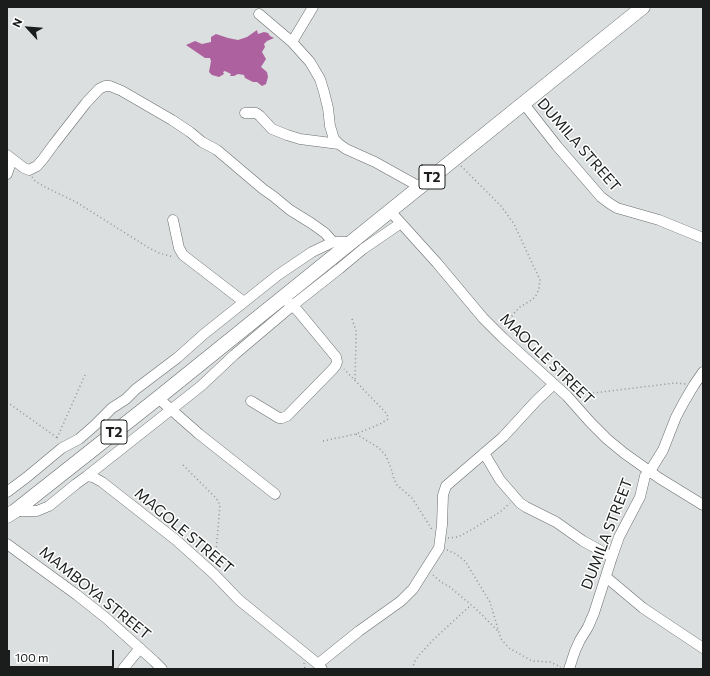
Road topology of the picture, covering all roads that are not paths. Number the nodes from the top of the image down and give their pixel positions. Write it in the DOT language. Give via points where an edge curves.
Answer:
graph roads {
  1 [pos="313,7"];
  2 [pos="642,7"];
  3 [pos="258,14"];
  4 [pos="292,42"];
  5 [pos="524,104"];
  6 [pos="245,113"];
  7 [pos="338,144"];
  8 [pos="10,157"];
  9 [pos="7,174"];
  10 [pos="420,187"];
  11 [pos="390,211"];
  12 [pos="173,220"];
  13 [pos="401,223"];
  14 [pos="703,238"];
  15 [pos="333,242"];
  16 [pos="352,242"];
  17 [pos="287,301"];
  18 [pos="244,302"];
  19 [pos="703,372"];
  20 [pos="554,384"];
  21 [pos="158,398"];
  22 [pos="251,401"];
  23 [pos="171,409"];
  24 [pos="484,453"];
  25 [pos="650,471"];
  26 [pos="87,476"];
  27 [pos="7,492"];
  28 [pos="275,494"];
  29 [pos="703,505"];
  30 [pos="11,514"];
  31 [pos="7,544"];
  32 [pos="612,557"];
  33 [pos="606,577"];
  34 [pos="140,648"];
  35 [pos="703,648"];
  36 [pos="320,667"];
  37 [pos="122,669"];
  38 [pos="162,669"];
  39 [pos="569,669"];
  1 -- 4 [label="street"];
  2 -- 5 [label="highway, T2"];
  3 -- 4 [label="street"];
  4 -- 7 [label="street" via="310,62 320,79 330,126"];
  5 -- 10 [label="highway, T2"];
  5 -- 14 [label="street, DUMILA STREET" via="601,198 609,204"];
  6 -- 7 [label="street" via="256,113 278,132 300,139"];
  7 -- 10 [label="street"];
  8 -- 9 [label="street"];
  8 -- 15 [label="street" via="29,170 37,166 86,103 99,89 110,86 172,120 217,150 290,210 320,229"];
  10 -- 11 [label="highway, T2"];
  11 -- 13 [label="street, MAOGLE STREET"];
  11 -- 16 [label="highway, T2"];
  12 -- 18 [label="street" via="183,255"];
  13 -- 17 [label="street" via="339,269"];
  13 -- 20 [label="street, MAOGLE STREET" via="483,318"];
  15 -- 16 [label="street"];
  15 -- 18 [label="street" via="278,274"];
  16 -- 17 [label="highway, T2"];
  17 -- 21 [label="highway, T2"];
  17 -- 22 [label="street" via="329,348 337,362 287,416 279,418"];
  17 -- 23 [label="street" via="234,355"];
  18 -- 27 [label="street" via="112,408 79,439 47,459"];
  19 -- 25 [label="street, DUMILA STREET" via="676,417"];
  20 -- 24 [label="street"];
  20 -- 25 [label="street, MAOGLE STREET" via="606,439"];
  21 -- 23 [label="street"];
  21 -- 30 [label="highway, T2"];
  23 -- 26 [label="street"];
  23 -- 28 [label="street"];
  24 -- 32 [label="street" via="514,498"];
  24 -- 36 [label="street" via="446,486 443,495 440,542 413,589 401,601 359,631"];
  25 -- 29 [label="street, MAOGLE STREET"];
  25 -- 32 [label="street, DUMILA STREET" via="645,476 640,497 619,537"];
  26 -- 30 [label="street" via="49,506 37,511"];
  26 -- 36 [label="street, MAGOLE STREET" via="102,482 176,540 239,600"];
  31 -- 34 [label="street, MAMBOYA STREET" via="77,595"];
  32 -- 33 [label="street, DUMILA STREET"];
  33 -- 35 [label="street" via="643,608"];
  33 -- 39 [label="street, DUMILA STREET"];
  34 -- 37 [label="street"];
  34 -- 38 [label="street, MAMBOYA STREET"];
}
